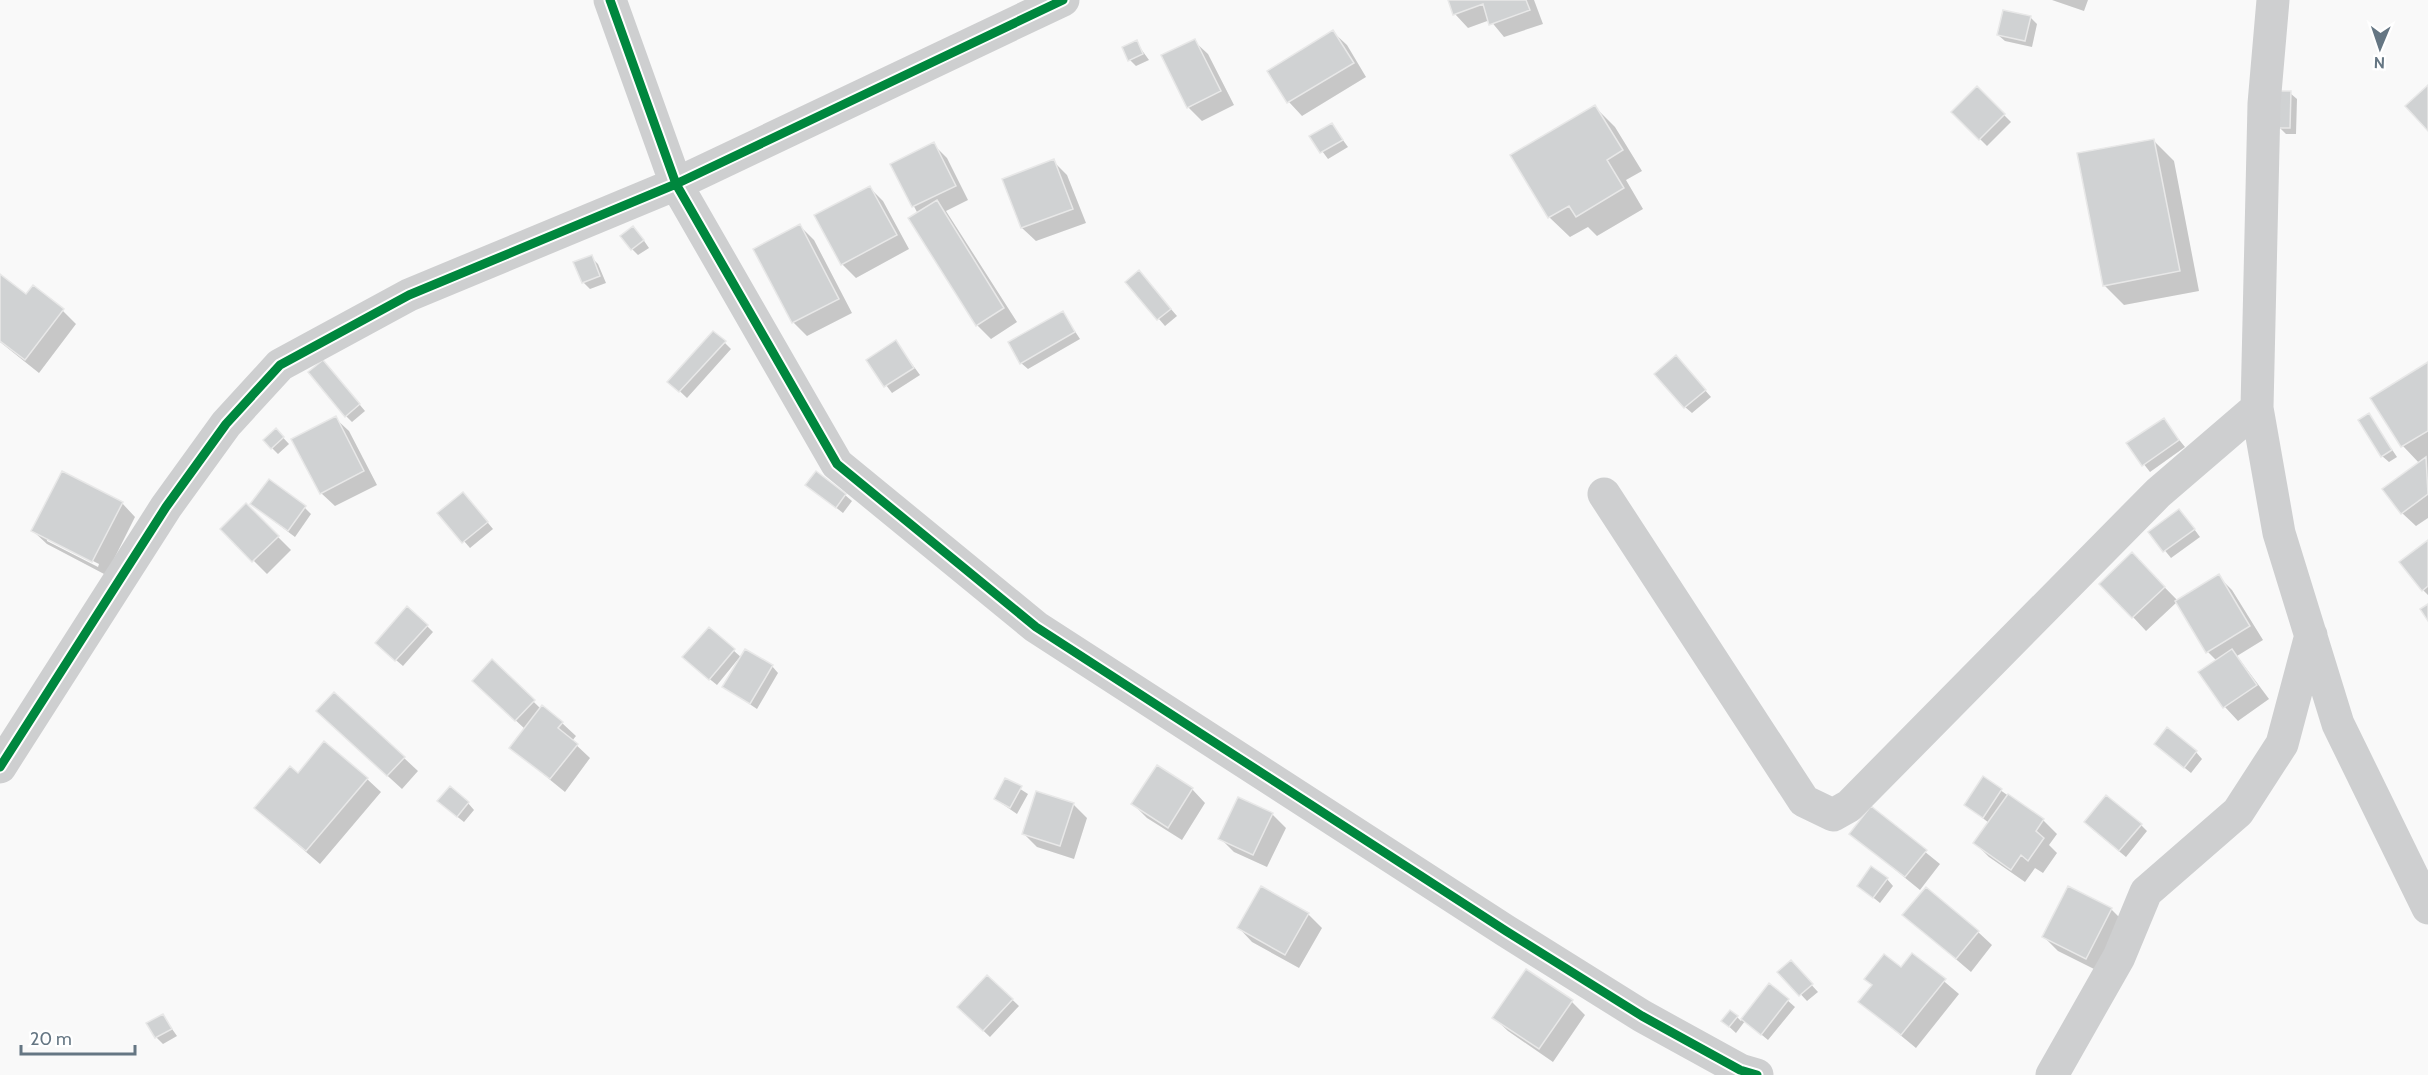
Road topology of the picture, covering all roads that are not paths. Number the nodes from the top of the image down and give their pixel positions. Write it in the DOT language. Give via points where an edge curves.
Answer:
graph roads {
  1 [pos="610,0"];
  2 [pos="1063,0"];
  3 [pos="2273,0"];
  4 [pos="676,184"];
  5 [pos="2257,408"];
  6 [pos="1604,494"];
  7 [pos="2311,635"];
  8 [pos="0,766"];
  9 [pos="2428,908"];
  10 [pos="1744,1073"];
  11 [pos="2052,1075"];
  1 -- 4 [label="street"];
  2 -- 4 [label="street"];
  3 -- 5 [label="street" via="2264,104"];
  4 -- 8 [label="street" via="409,295 279,365 226,424 166,507"];
  4 -- 10 [label="street" via="837,464 1036,627 1515,937 1642,1016"];
  5 -- 6 [label="street" via="2158,493 1849,806 1833,815 1804,801"];
  5 -- 7 [label="street" via="2279,533"];
  7 -- 9 [label="street" via="2338,724"];
  7 -- 11 [label="street" via="2282,744 2238,812 2146,892 2119,957"];
}
